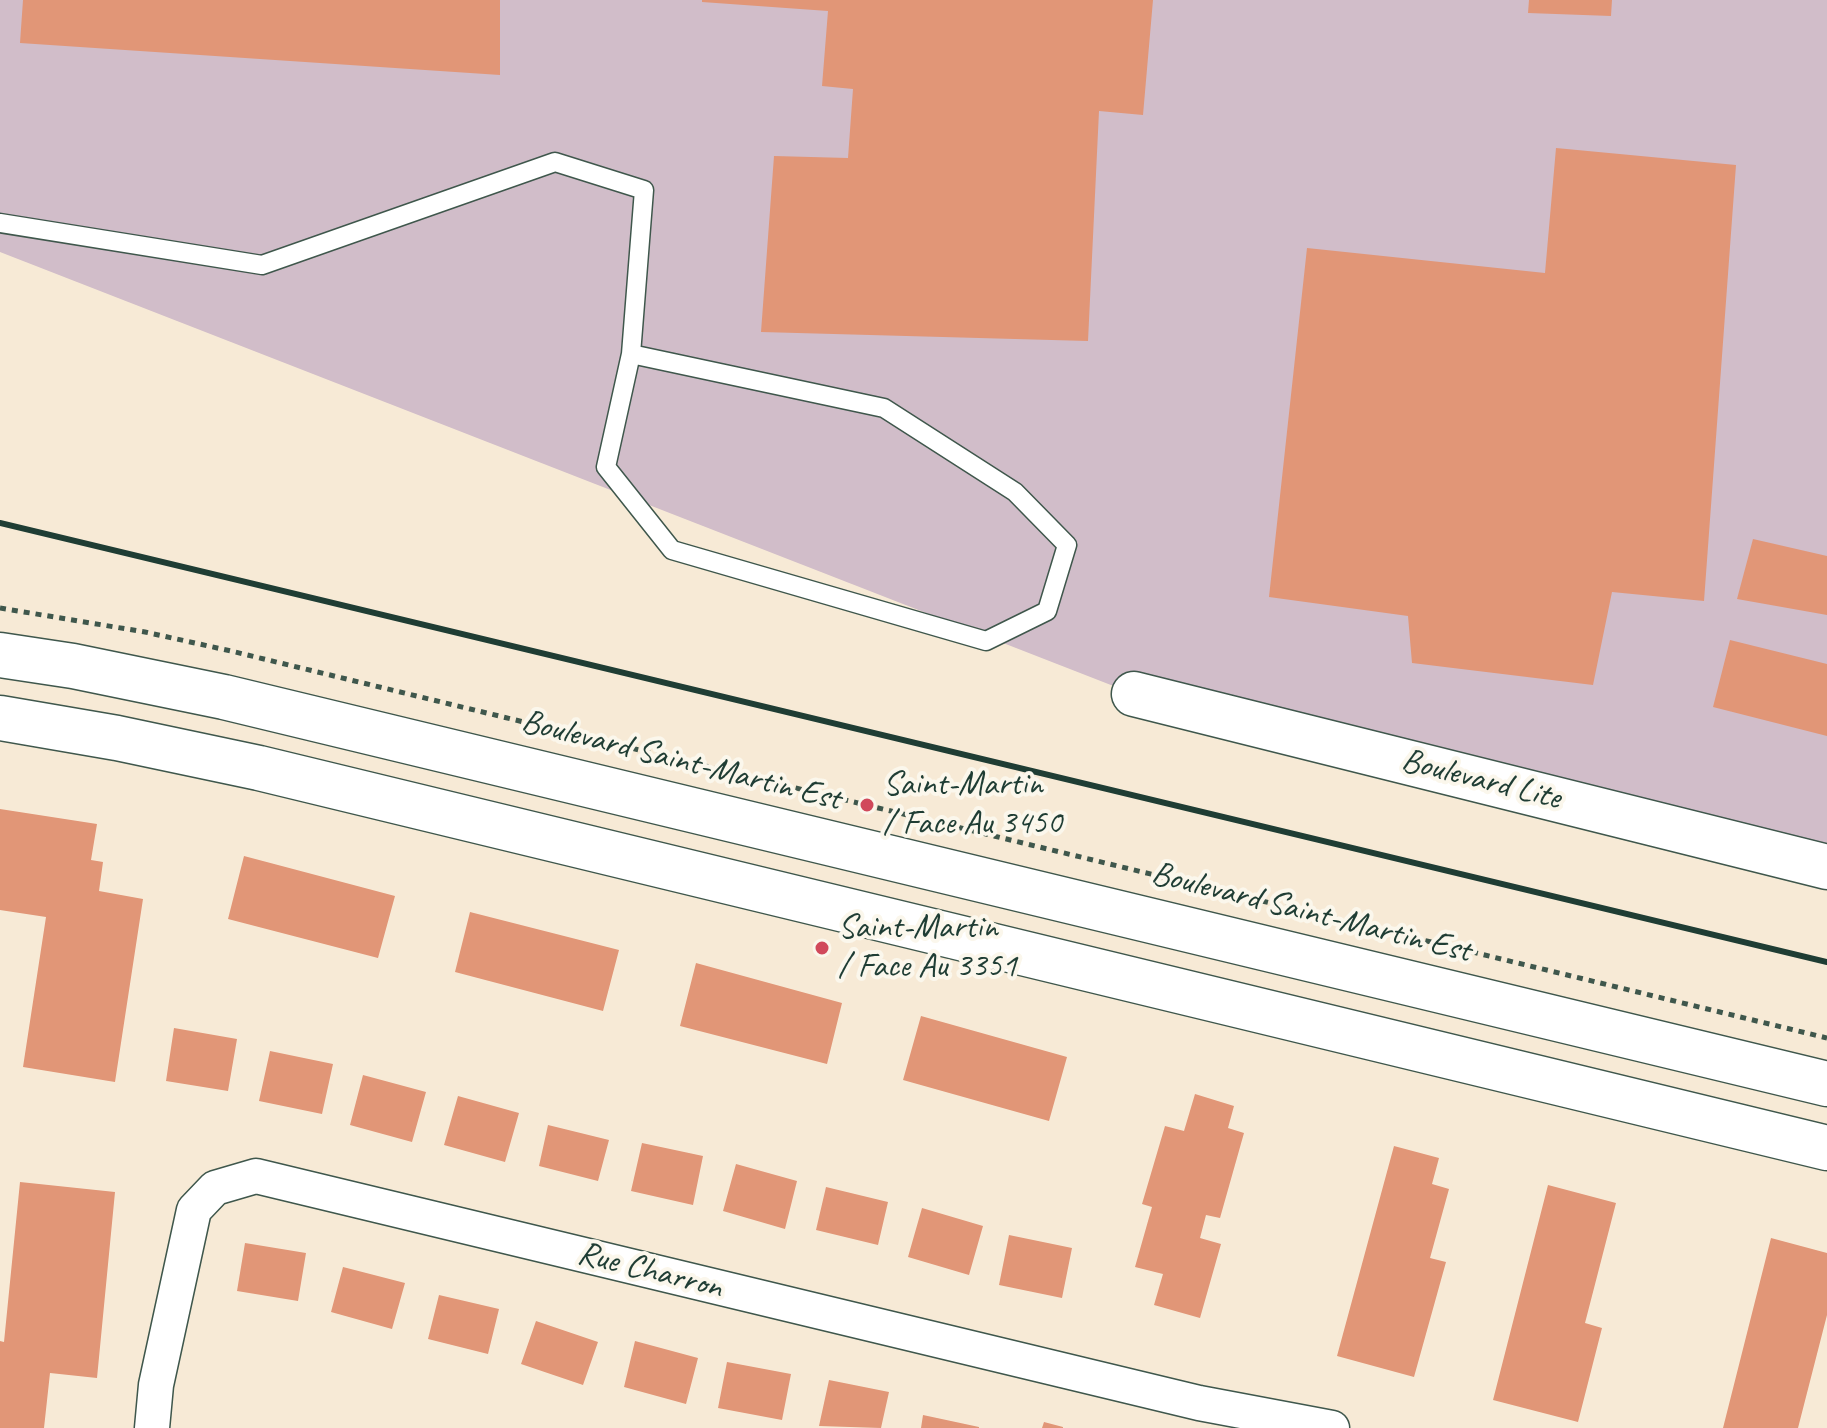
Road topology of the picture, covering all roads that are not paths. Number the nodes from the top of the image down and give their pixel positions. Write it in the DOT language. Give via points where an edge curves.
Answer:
graph roads {
  1 [pos="0,223"];
  2 [pos="631,354"];
  3 [pos="0,655"];
  4 [pos="1134,694"];
  5 [pos="0,718"];
  6 [pos="1827,867"];
  7 [pos="1827,1084"];
  8 [pos="1827,1148"];
  9 [pos="1196,1415"];
  10 [pos="152,1428"];
  11 [pos="1332,1428"];
  1 -- 2 [label="lane" via="262,265 555,162 644,190"];
  2 -- 2 [label="lane" via="606,467 672,550 986,641 1047,611 1067,545 1015,492 884,408"];
  3 -- 7 [label="main road, Boulevard Saint-Martin Est" via="224,697"];
  4 -- 6 [label="main road, Boulevard Lite"];
  5 -- 8 [label="main road" via="259,768"];
  9 -- 10 [label="street, Rue Charron" via="256,1176 215,1188 194,1210 156,1385"];
  9 -- 11 [label="street, Rue Charron"];
}
